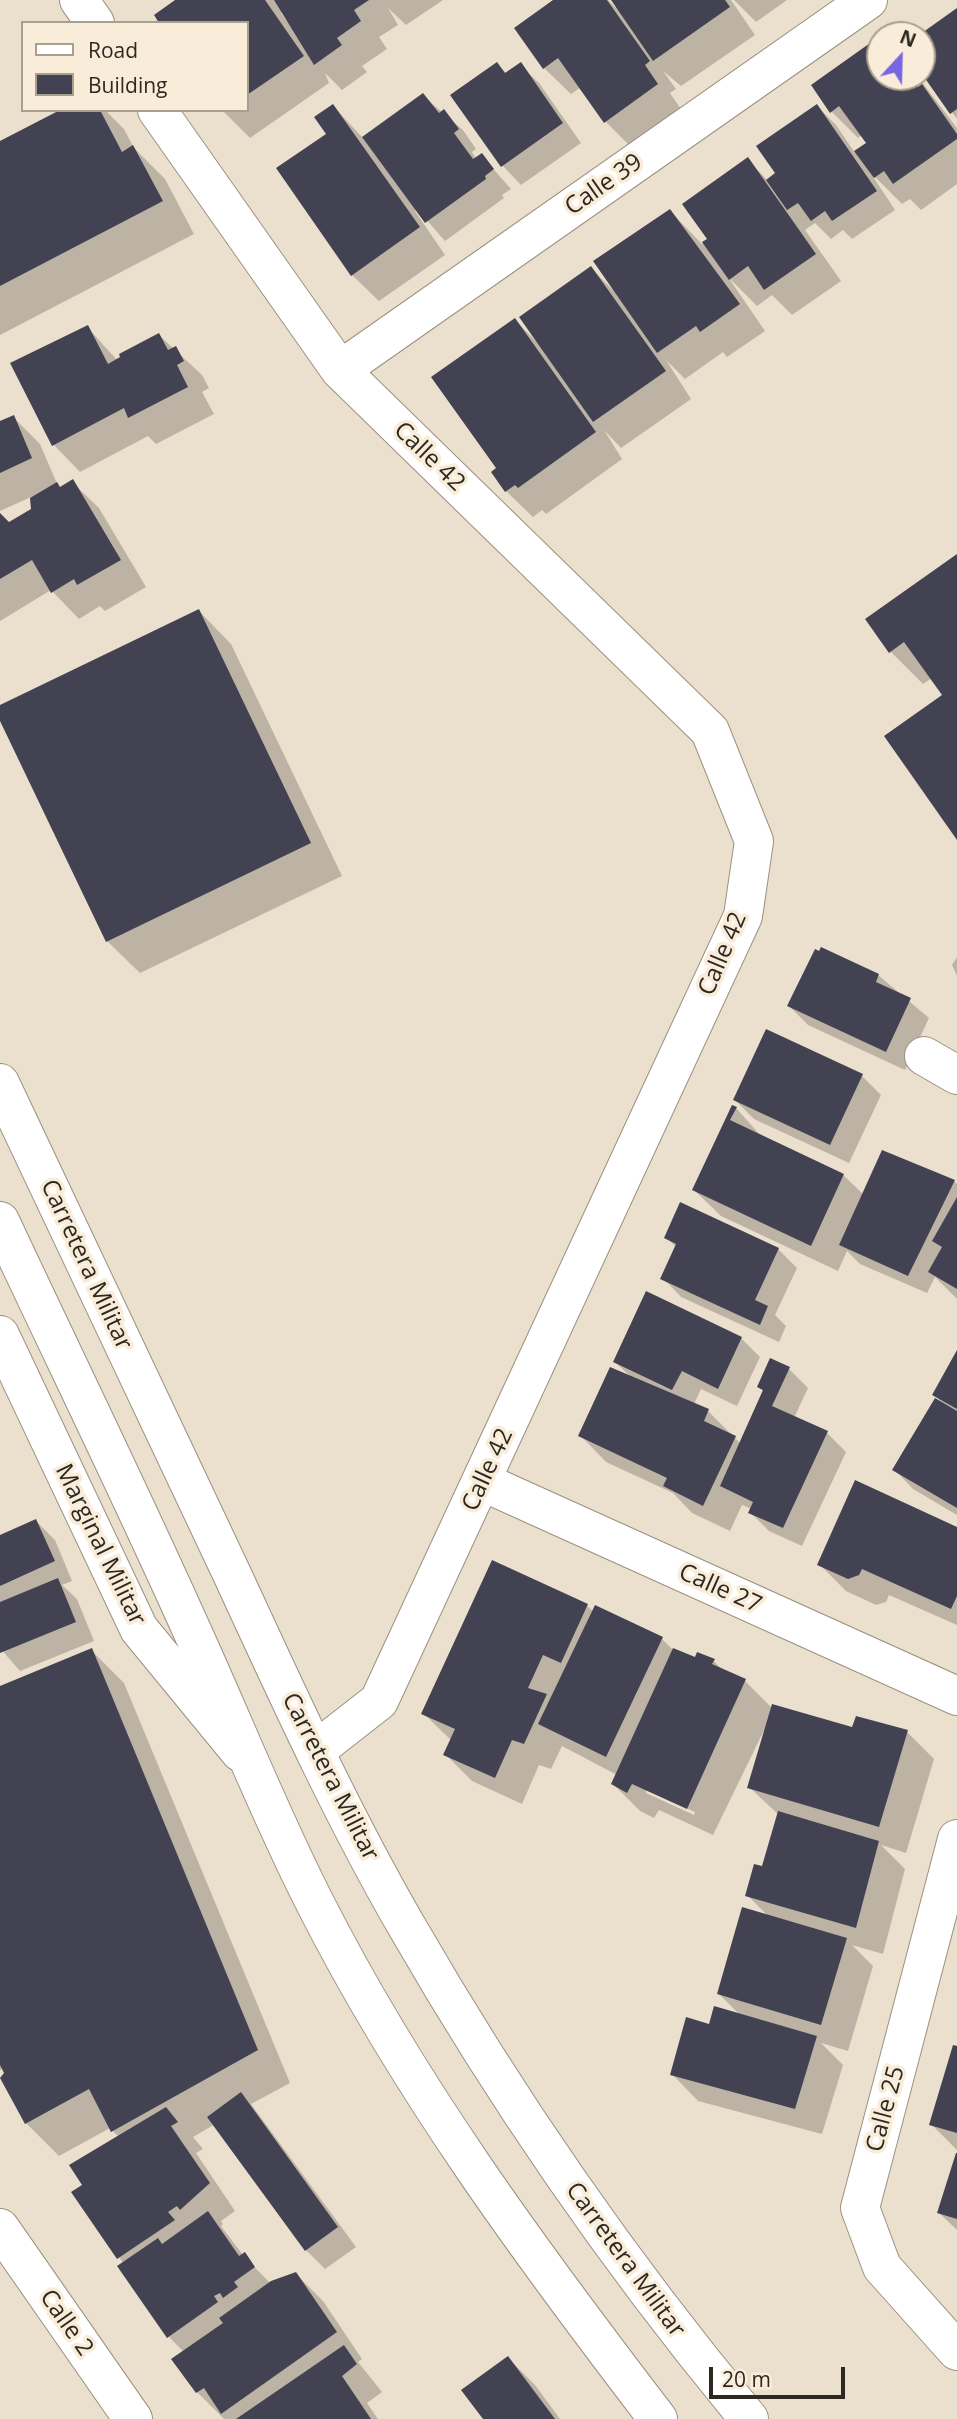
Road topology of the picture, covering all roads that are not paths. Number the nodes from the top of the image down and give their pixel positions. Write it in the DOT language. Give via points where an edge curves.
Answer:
graph roads {
  1 [pos="79,0"];
  2 [pos="868,0"];
  3 [pos="94,21"];
  4 [pos="158,112"];
  5 [pos="340,370"];
  6 [pos="924,1056"];
  7 [pos="957,1075"];
  8 [pos="0,1083"];
  9 [pos="0,1221"];
  10 [pos="0,1335"];
  11 [pos="483,1482"];
  12 [pos="957,1696"];
  13 [pos="315,1751"];
  14 [pos="254,1770"];
  15 [pos="957,1839"];
  16 [pos="0,2228"];
  17 [pos="957,2351"];
  18 [pos="133,2419"];
  19 [pos="658,2419"];
  20 [pos="748,2419"];
  1 -- 3 [label="street"];
  2 -- 5 [label="street, Calle 39"];
  4 -- 5 [label="street, Calle 42"];
  5 -- 11 [label="street, Calle 42" via="710,732 754,841 743,916"];
  6 -- 7 [label="street"];
  8 -- 13 [label="street, Carretera Militar"];
  9 -- 14 [label="street"];
  10 -- 14 [label="street, Marginal Militar" via="139,1629"];
  11 -- 12 [label="street, Calle 27"];
  11 -- 13 [label="street, Calle 42" via="379,1701"];
  13 -- 20 [label="street, Carretera Militar" via="404,1921 484,2056 571,2187"];
  14 -- 19 [label="street" via="327,1926 453,2137 577,2314"];
  15 -- 17 [label="street, Calle 25" via="860,2208 882,2267"];
  16 -- 18 [label="street, Calle 2"];
}
